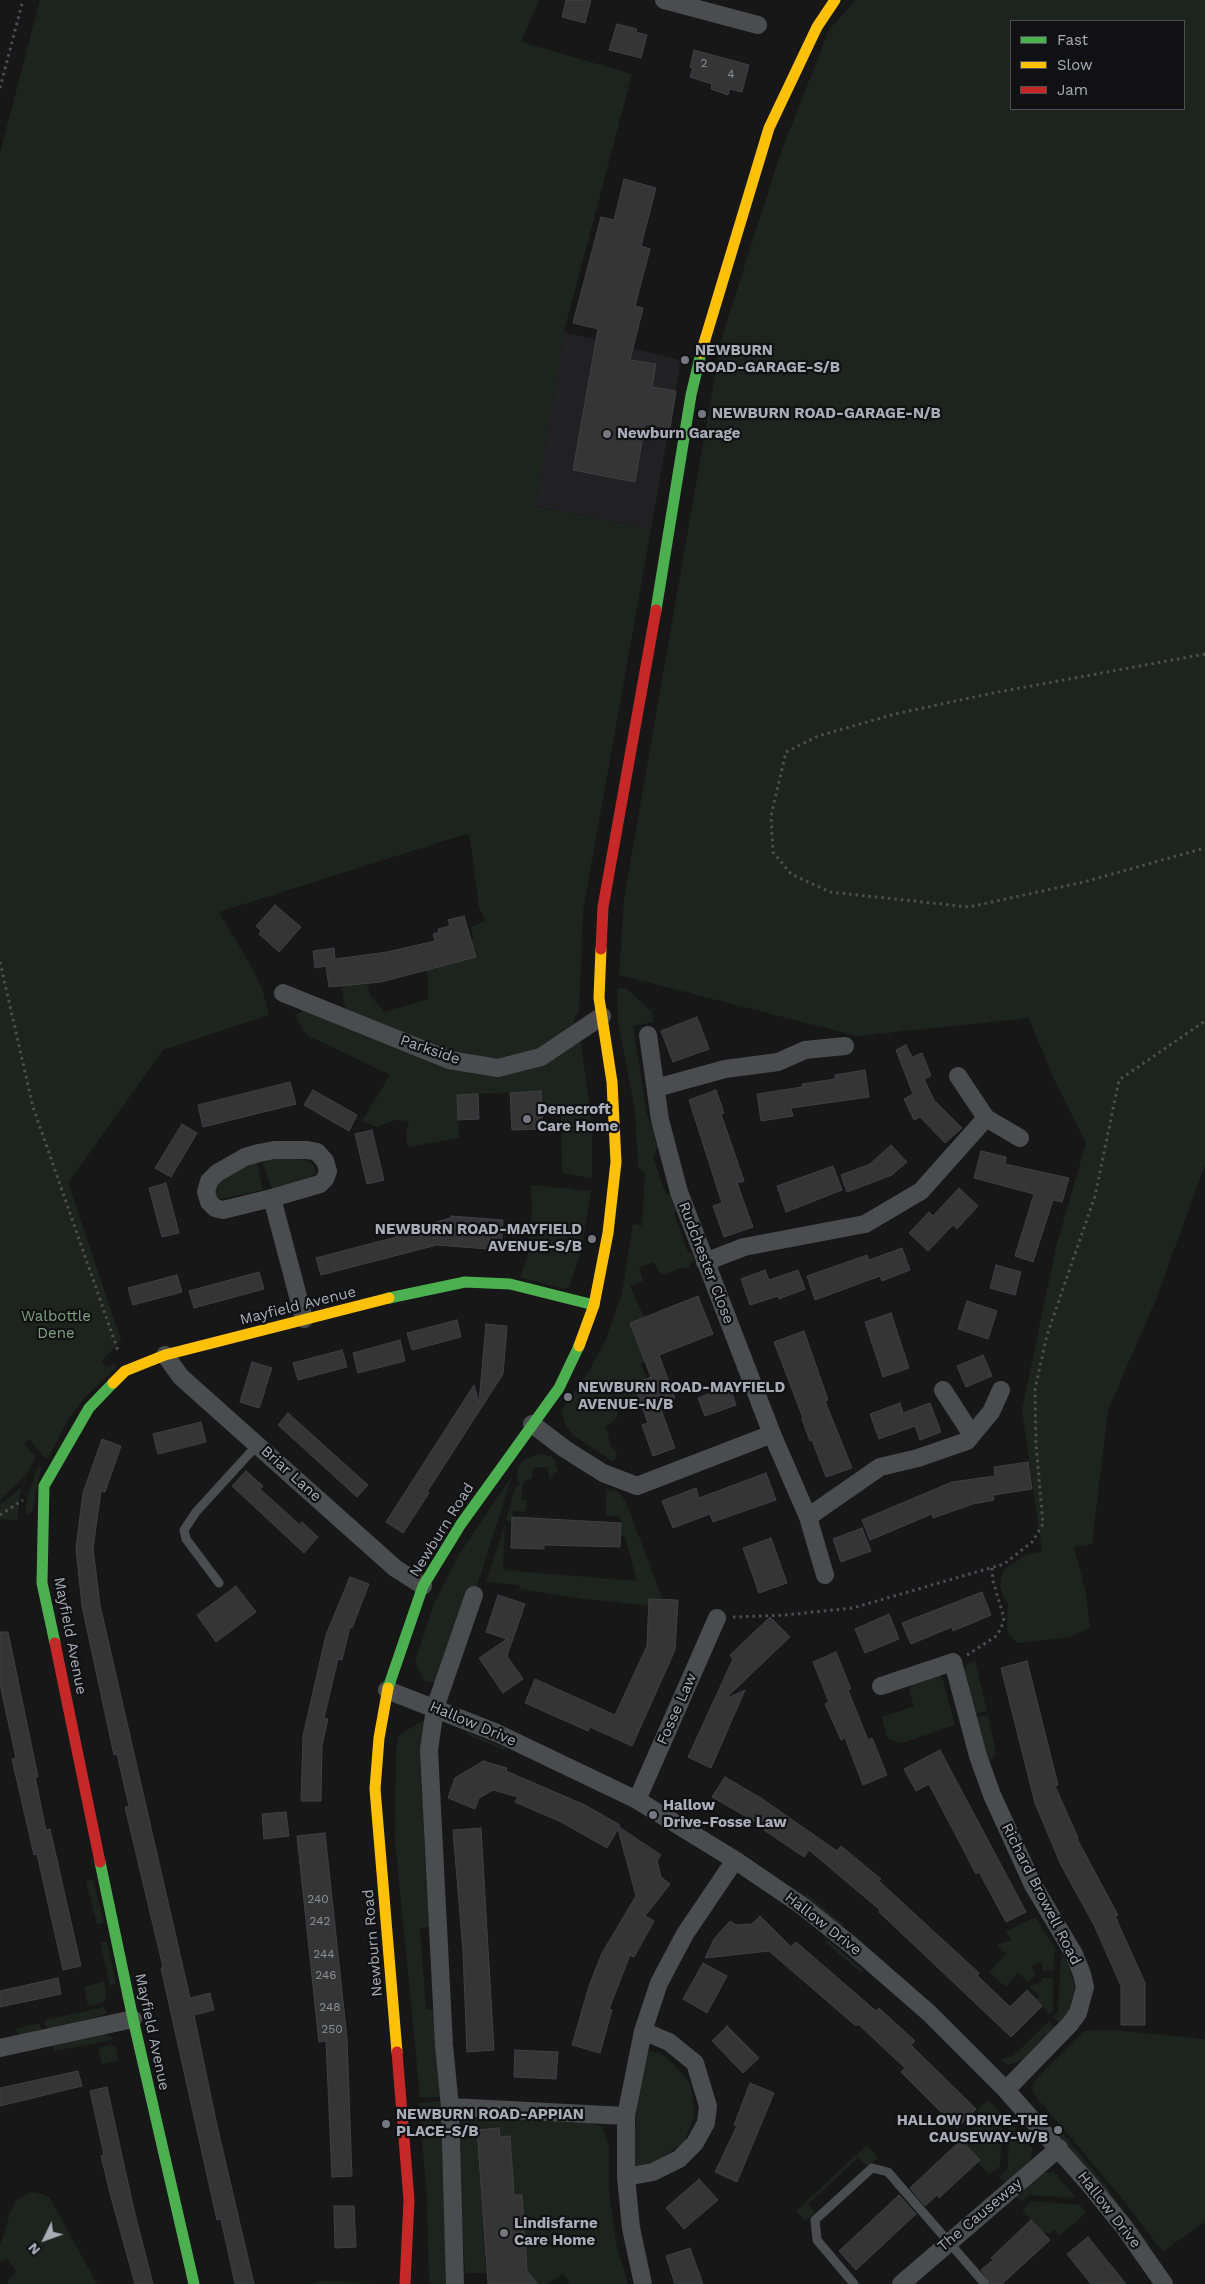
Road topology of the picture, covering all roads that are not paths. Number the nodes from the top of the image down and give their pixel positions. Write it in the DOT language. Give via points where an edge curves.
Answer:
graph roads {
  1 [pos="664,0"];
  2 [pos="835,0"];
  3 [pos="688,3"];
  4 [pos="758,25"];
  5 [pos="283,992"];
  6 [pos="602,1016"];
  7 [pos="648,1035"];
  8 [pos="846,1046"];
  9 [pos="958,1076"];
  10 [pos="656,1088"];
  11 [pos="986,1118"];
  12 [pos="1020,1138"];
  13 [pos="272,1198"];
  14 [pos="705,1262"];
  15 [pos="594,1305"];
  16 [pos="304,1319"];
  17 [pos="165,1355"];
  18 [pos="943,1390"];
  19 [pos="1001,1390"];
  20 [pos="532,1424"];
  21 [pos="772,1434"];
  22 [pos="972,1435"];
  23 [pos="258,1444"];
  24 [pos="808,1517"];
  25 [pos="825,1575"];
  26 [pos="219,1583"];
  27 [pos="423,1586"];
  28 [pos="474,1595"];
  29 [pos="717,1618"];
  30 [pos="881,1686"];
  31 [pos="387,1690"];
  32 [pos="435,1708"];
  33 [pos="637,1800"];
  34 [pos="735,1860"];
  35 [pos="133,2019"];
  36 [pos="643,2032"];
  37 [pos="0,2048"];
  38 [pos="1006,2090"];
  39 [pos="450,2107"];
  40 [pos="626,2116"];
  41 [pos="1059,2148"];
  42 [pos="626,2177"];
  43 [pos="949,2241"];
  44 [pos="194,2284"];
  45 [pos="405,2284"];
  46 [pos="455,2284"];
  47 [pos="643,2284"];
  48 [pos="854,2284"];
  49 [pos="901,2284"];
  50 [pos="985,2284"];
  51 [pos="1164,2284"];
  1 -- 3 [label="street"];
  2 -- 6 [label="main road, Newburn Road" via="816,27 769,128 696,365 603,908 599,998"];
  3 -- 4 [label="street"];
  5 -- 6 [label="street, Parkside" via="449,1060 498,1068 541,1057"];
  6 -- 15 [label="main road, Newburn Road" via="612,1082 616,1162 608,1232"];
  7 -- 10 [label="street, Rudchester Close"];
  8 -- 10 [label="street" via="805,1050 778,1062 725,1068"];
  9 -- 11 [label="street"];
  10 -- 14 [label="street, Rudchester Close" via="660,1120 679,1192"];
  11 -- 12 [label="street"];
  11 -- 14 [label="street" via="921,1191 865,1224 744,1247"];
  13 -- 13 [label="street" via="320,1184 328,1171 325,1161 317,1152 307,1150 259,1152 217,1173 209,1181 206,1192 209,1202 223,1210"];
  13 -- 16 [label="street"];
  14 -- 21 [label="street, Rudchester Close"];
  15 -- 16 [label="main road, Mayfield Avenue" via="510,1284 465,1282"];
  15 -- 20 [label="main road, Newburn Road" via="559,1388"];
  16 -- 17 [label="main road, Mayfield Avenue"];
  17 -- 23 [label="street, Briar Lane" via="181,1377"];
  17 -- 35 [label="main road, Mayfield Avenue" via="125,1370 89,1408 44,1486 42,1583"];
  18 -- 22 [label="street"];
  19 -- 22 [label="street" via="991,1412"];
  20 -- 21 [label="street" via="603,1473 637,1486"];
  20 -- 27 [label="main road, Newburn Road" via="460,1524"];
  21 -- 24 [label="street, Rudchester Close"];
  22 -- 24 [label="street" via="967,1441 880,1467"];
  23 -- 26 [label="lane" via="196,1512 184,1530 186,1539"];
  23 -- 27 [label="street, Briar Lane" via="395,1568"];
  24 -- 25 [label="street, Rudchester Close"];
  27 -- 31 [label="main road, Newburn Road"];
  28 -- 32 [label="street"];
  29 -- 33 [label="street, Fosse Law"];
  30 -- 38 [label="street, Richard Browell Road" via="953,1662 992,1795 1033,1885 1074,1954 1085,1987 1078,2013 1070,2024"];
  31 -- 32 [label="street, Hallow Drive"];
  31 -- 45 [label="main road, Newburn Road" via="379,1738 376,1789 409,2200"];
  32 -- 33 [label="street, Hallow Drive" via="497,1733"];
  32 -- 39 [label="street" via="429,1750"];
  33 -- 34 [label="street, Hallow Drive"];
  34 -- 36 [label="street" via="684,1934 659,1983"];
  34 -- 38 [label="street, Hallow Drive" via="851,1944 929,2013"];
  35 -- 37 [label="street"];
  35 -- 44 [label="main road, Mayfield Avenue"];
  36 -- 40 [label="street"];
  36 -- 42 [label="street" via="668,2042 695,2063 708,2106 706,2123 695,2143 679,2159 653,2172"];
  38 -- 41 [label="street, Hallow Drive"];
  39 -- 40 [label="street"];
  39 -- 46 [label="street"];
  40 -- 42 [label="street"];
  41 -- 43 [label="street, The Causeway"];
  41 -- 51 [label="street, Hallow Drive" via="1124,2227"];
  42 -- 47 [label="street" via="631,2228"];
  43 -- 48 [label="lane" via="888,2172 872,2168 815,2220 817,2240"];
  43 -- 49 [label="street, The Causeway"];
  43 -- 50 [label="lane"];
}
